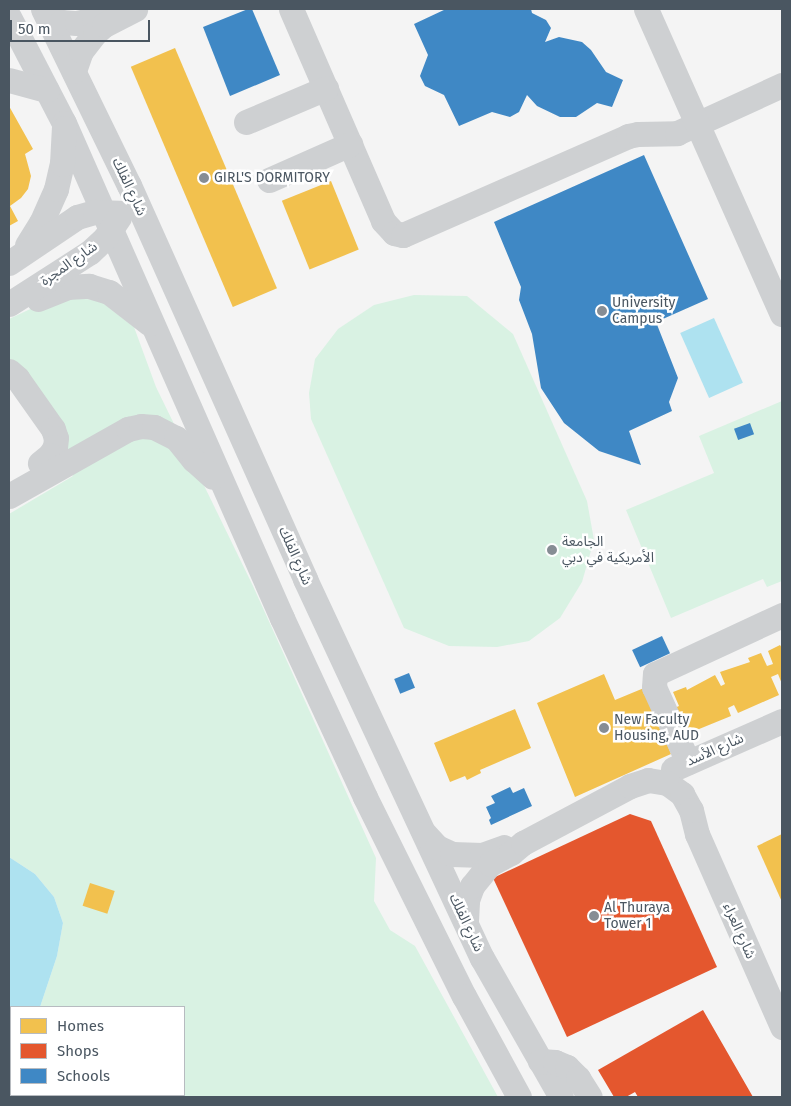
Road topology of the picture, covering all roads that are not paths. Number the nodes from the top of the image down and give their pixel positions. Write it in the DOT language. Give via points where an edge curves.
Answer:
graph roads {
  1 [pos="115,9"];
  2 [pos="135,9"];
  3 [pos="293,9"];
  4 [pos="646,9"];
  5 [pos="45,12"];
  6 [pos="11,29"];
  7 [pos="74,71"];
  8 [pos="9,80"];
  9 [pos="782,85"];
  10 [pos="326,88"];
  11 [pos="47,90"];
  12 [pos="246,122"];
  13 [pos="64,123"];
  14 [pos="697,123"];
  15 [pos="350,144"];
  16 [pos="269,180"];
  17 [pos="129,185"];
  18 [pos="112,218"];
  19 [pos="148,228"];
  20 [pos="16,258"];
  21 [pos="9,304"];
  22 [pos="782,314"];
  23 [pos="152,326"];
  24 [pos="12,368"];
  25 [pos="40,463"];
  26 [pos="221,482"];
  27 [pos="9,496"];
  28 [pos="782,615"];
  29 [pos="782,721"];
  30 [pos="688,762"];
  31 [pos="648,780"];
  32 [pos="602,802"];
  33 [pos="424,834"];
  34 [pos="697,834"];
  35 [pos="524,843"];
  36 [pos="466,921"];
  37 [pos="782,1027"];
  38 [pos="540,1061"];
  39 [pos="519,1097"];
  40 [pos="561,1097"];
  41 [pos="590,1097"];
  1 -- 5 [label="street" via="77,23 61,22"];
  2 -- 7 [label="street" via="95,33 81,51"];
  3 -- 10 [label="street"];
  4 -- 14 [label="street"];
  5 -- 7 [label="street, شارع الفلك"];
  6 -- 11 [label="street"];
  7 -- 17 [label="street, شارع الفلك"];
  8 -- 11 [label="street"];
  9 -- 14 [label="street"];
  10 -- 12 [label="street"];
  10 -- 15 [label="street"];
  11 -- 13 [label="street"];
  13 -- 18 [label="street"];
  13 -- 20 [label="street" via="62,164 56,189 41,223"];
  14 -- 15 [label="street" via="668,135 628,136 402,235 394,233 383,221"];
  14 -- 22 [label="street"];
  15 -- 16 [label="street"];
  17 -- 18 [label="street, شارع المجرة"];
  17 -- 19 [label="street, شارع الفلك"];
  18 -- 19 [label="street"];
  18 -- 20 [label="street" via="86,214 68,221"];
  18 -- 21 [label="street, شارع المجرة" via="90,252"];
  18 -- 23 [label="street"];
  19 -- 33 [label="street, شارع الفلك" via="305,579"];
  21 -- 23 [label="street" via="28,302 67,287 89,286 119,298"];
  23 -- 26 [label="street"];
  24 -- 25 [label="street" via="56,438 50,456"];
  26 -- 27 [label="street" via="205,473 176,438 154,427 141,426 128,429"];
  26 -- 39 [label="street" via="365,797 464,996"];
  28 -- 30 [label="street" via="655,674 654,687"];
  29 -- 30 [label="street, شارع الأسد"];
  30 -- 31 [label="street, شارع الأسد"];
  31 -- 32 [label="street"];
  31 -- 34 [label="street, شارع العراء" via="667,783 682,794 691,810"];
  32 -- 34 [label="street, شارع العراء" via="637,793 654,794 669,800 681,811"];
  32 -- 35 [label="street"];
  33 -- 35 [label="street" via="437,847 452,854 472,856"];
  33 -- 36 [label="street, شارع الفلك"];
  34 -- 37 [label="street, شارع العراء"];
  35 -- 36 [label="street" via="490,864 476,881 467,900"];
  36 -- 38 [label="street, شارع الفلك" via="482,958"];
  38 -- 40 [label="street, شارع الفلك"];
  38 -- 41 [label="street" via="567,1067"];
}
